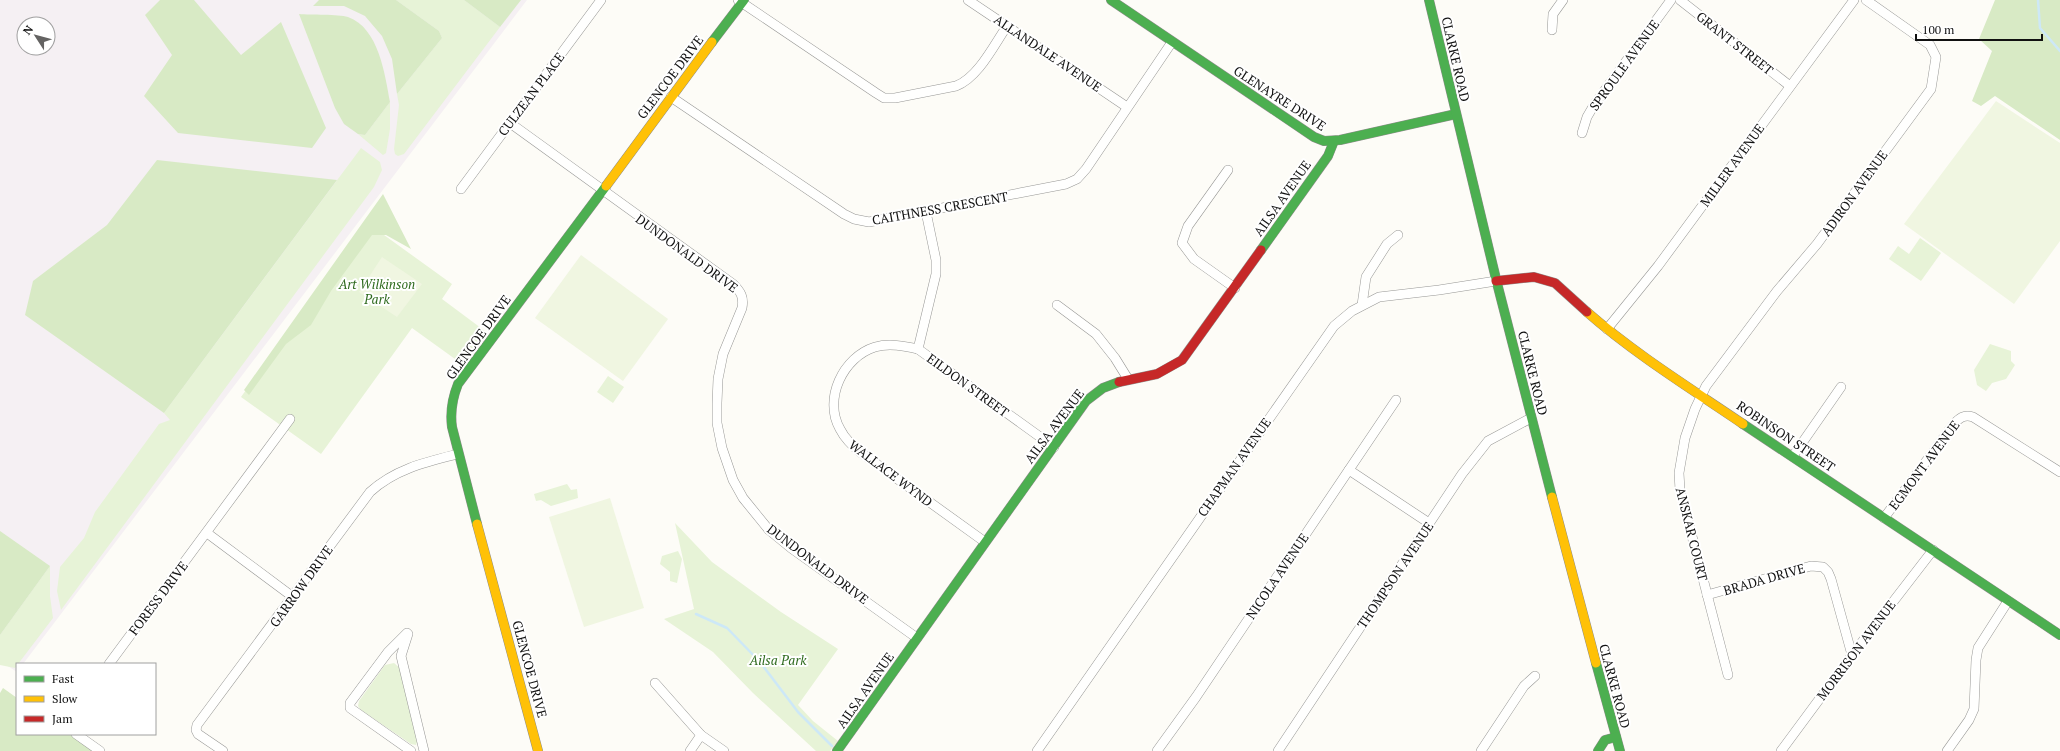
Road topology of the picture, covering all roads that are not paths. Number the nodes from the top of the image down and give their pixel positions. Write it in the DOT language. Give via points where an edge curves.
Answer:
graph roads {
  1 [pos="601,0"];
  2 [pos="968,0"];
  3 [pos="1111,0"];
  4 [pos="1429,0"];
  5 [pos="1563,0"];
  6 [pos="1671,0"];
  7 [pos="1680,0"];
  8 [pos="1854,0"];
  9 [pos="1866,0"];
  10 [pos="741,1"];
  11 [pos="1008,26"];
  12 [pos="1552,30"];
  13 [pos="1172,42"];
  14 [pos="1790,86"];
  15 [pos="672,97"];
  16 [pos="1127,107"];
  17 [pos="1456,114"];
  18 [pos="510,123"];
  19 [pos="1582,133"];
  20 [pos="1334,140"];
  21 [pos="1228,170"];
  22 [pos="461,189"];
  23 [pos="602,191"];
  24 [pos="926,212"];
  25 [pos="1398,235"];
  26 [pos="1496,281"];
  27 [pos="1235,288"];
  28 [pos="1362,304"];
  29 [pos="1057,305"];
  30 [pos="1608,329"];
  31 [pos="918,349"];
  32 [pos="1128,378"];
  33 [pos="1841,388"];
  34 [pos="1701,395"];
  35 [pos="1396,400"];
  36 [pos="1531,418"];
  37 [pos="290,419"];
  38 [pos="1054,447"];
  39 [pos="458,454"];
  40 [pos="1793,456"];
  41 [pos="1349,470"];
  42 [pos="2060,472"];
  43 [pos="1884,518"];
  44 [pos="1429,523"];
  45 [pos="207,533"];
  46 [pos="985,542"];
  47 [pos="1932,550"];
  48 [pos="1707,595"];
  49 [pos="293,597"];
  50 [pos="2008,601"];
  51 [pos="2060,635"];
  52 [pos="917,638"];
  53 [pos="1852,655"];
  54 [pos="110,663"];
  55 [pos="1728,675"];
  56 [pos="1535,676"];
  57 [pos="655,683"];
  58 [pos="77,735"];
  59 [pos="701,735"];
  60 [pos="1616,737"];
  61 [pos="100,751"];
  62 [pos="223,751"];
  63 [pos="411,751"];
  64 [pos="424,751"];
  65 [pos="538,751"];
  66 [pos="690,751"];
  67 [pos="724,751"];
  68 [pos="837,751"];
  69 [pos="1038,751"];
  70 [pos="1157,751"];
  71 [pos="1278,751"];
  72 [pos="1481,751"];
  73 [pos="1598,751"];
  74 [pos="1620,751"];
  75 [pos="1781,751"];
  76 [pos="1947,751"];
  1 -- 18 [label="street, CULZEAN PLACE"];
  2 -- 11 [label="street, ALLANDALE AVENUE"];
  3 -- 13 [label="street, GLENAYRE DRIVE"];
  4 -- 17 [label="street, CLARKE ROAD"];
  5 -- 12 [label="street" via="1553,14"];
  6 -- 19 [label="street, SPROULE AVENUE" via="1590,111"];
  7 -- 14 [label="street, GRANT STREET"];
  8 -- 14 [label="street, MILLER AVENUE"];
  9 -- 34 [label="street, ADIRON AVENUE" via="1930,45 1936,57 1929,93 1817,244 1777,291"];
  10 -- 11 [label="street" via="876,93 889,98 956,86 965,82 974,75"];
  10 -- 15 [label="street, GLENCOE DRIVE"];
  11 -- 16 [label="street, ALLANDALE AVENUE"];
  13 -- 16 [label="street, CAITHNESS CRESCENT"];
  13 -- 20 [label="street, GLENAYRE DRIVE" via="1314,137 1324,141"];
  14 -- 30 [label="street, MILLER AVENUE" via="1658,266"];
  15 -- 23 [label="street, GLENCOE DRIVE"];
  15 -- 24 [label="street, CAITHNESS CRESCENT" via="854,219 869,222"];
  16 -- 24 [label="street, CAITHNESS CRESCENT" via="1077,179 1066,184"];
  17 -- 20 [label="street, GLENAYRE DRIVE"];
  17 -- 26 [label="street, CLARKE ROAD"];
  18 -- 22 [label="street, CULZEAN PLACE"];
  18 -- 23 [label="street, DUNDONALD DRIVE"];
  20 -- 27 [label="street, AILSA AVENUE" via="1328,156"];
  21 -- 27 [label="street" via="1188,226 1182,243 1194,258"];
  23 -- 39 [label="street, GLENCOE DRIVE" via="458,384 450,406 450,420"];
  23 -- 52 [label="street, DUNDONALD DRIVE" via="741,292 744,300 742,308 723,354 718,378 717,416 722,448 733,480 743,498 769,530 791,548"];
  24 -- 31 [label="street, EILDON STREET" via="936,260 936,274"];
  25 -- 28 [label="street" via="1387,244 1366,277"];
  26 -- 28 [label="street, CHAPMAN AVENUE" via="1379,297"];
  26 -- 30 [label="street, ROBINSON STREET" via="1534,277 1547,280 1561,287"];
  26 -- 36 [label="street, CLARKE ROAD"];
  27 -- 32 [label="street, AILSA AVENUE" via="1182,360 1155,375"];
  28 -- 69 [label="street, CHAPMAN AVENUE" via="1342,318 1325,336"];
  29 -- 32 [label="street" via="1096,334"];
  30 -- 34 [label="street, ROBINSON STREET"];
  31 -- 38 [label="street, EILDON STREET"];
  31 -- 46 [label="street, WALLACE WYND" via="896,345 875,347 861,354 848,365 841,376 834,396 834,416 848,442"];
  32 -- 38 [label="street, AILSA AVENUE" via="1098,390 1086,401"];
  33 -- 40 [label="street"];
  34 -- 40 [label="street, ROBINSON STREET"];
  34 -- 48 [label="street, ANSKAR COURT" via="1685,438 1679,480"];
  35 -- 41 [label="street, NICOLA AVENUE"];
  36 -- 44 [label="street, THOMPSON AVENUE" via="1488,441"];
  36 -- 60 [label="street, CLARKE ROAD"];
  37 -- 45 [label="street, FORESS DRIVE"];
  38 -- 46 [label="street, AILSA AVENUE"];
  39 -- 49 [label="street, GARROW DRIVE" via="396,473 383,480 370,492"];
  39 -- 65 [label="street, GLENCOE DRIVE"];
  40 -- 43 [label="street, ROBINSON STREET"];
  41 -- 44 [label="street"];
  41 -- 70 [label="street, NICOLA AVENUE"];
  42 -- 43 [label="street, EGMONT AVENUE" via="1973,417 1961,417"];
  43 -- 47 [label="street, ROBINSON STREET"];
  44 -- 71 [label="street, THOMPSON AVENUE"];
  45 -- 49 [label="street"];
  45 -- 54 [label="street, FORESS DRIVE"];
  46 -- 52 [label="street, AILSA AVENUE"];
  47 -- 50 [label="street, ROBINSON STREET"];
  47 -- 53 [label="street, MORRISON AVENUE"];
  48 -- 53 [label="street, BRADA DRIVE" via="1811,566 1822,567 1831,579"];
  48 -- 55 [label="street, ANSKAR COURT"];
  49 -- 62 [label="street, GARROW DRIVE" via="198,725 198,734"];
  50 -- 51 [label="street, ROBINSON STREET"];
  50 -- 76 [label="street" via="1978,648 1974,709"];
  52 -- 68 [label="street, AILSA AVENUE"];
  53 -- 75 [label="street, MORRISON AVENUE"];
  56 -- 72 [label="street" via="1524,686"];
  57 -- 59 [label="street"];
  58 -- 61 [label="street"];
  59 -- 66 [label="street"];
  59 -- 67 [label="street"];
  60 -- 73 [label="street" via="1605,740"];
  60 -- 74 [label="street, CLARKE ROAD"];
  63 -- 64 [label="street" via="350,708 350,703 388,652 407,633 401,656"];
}
